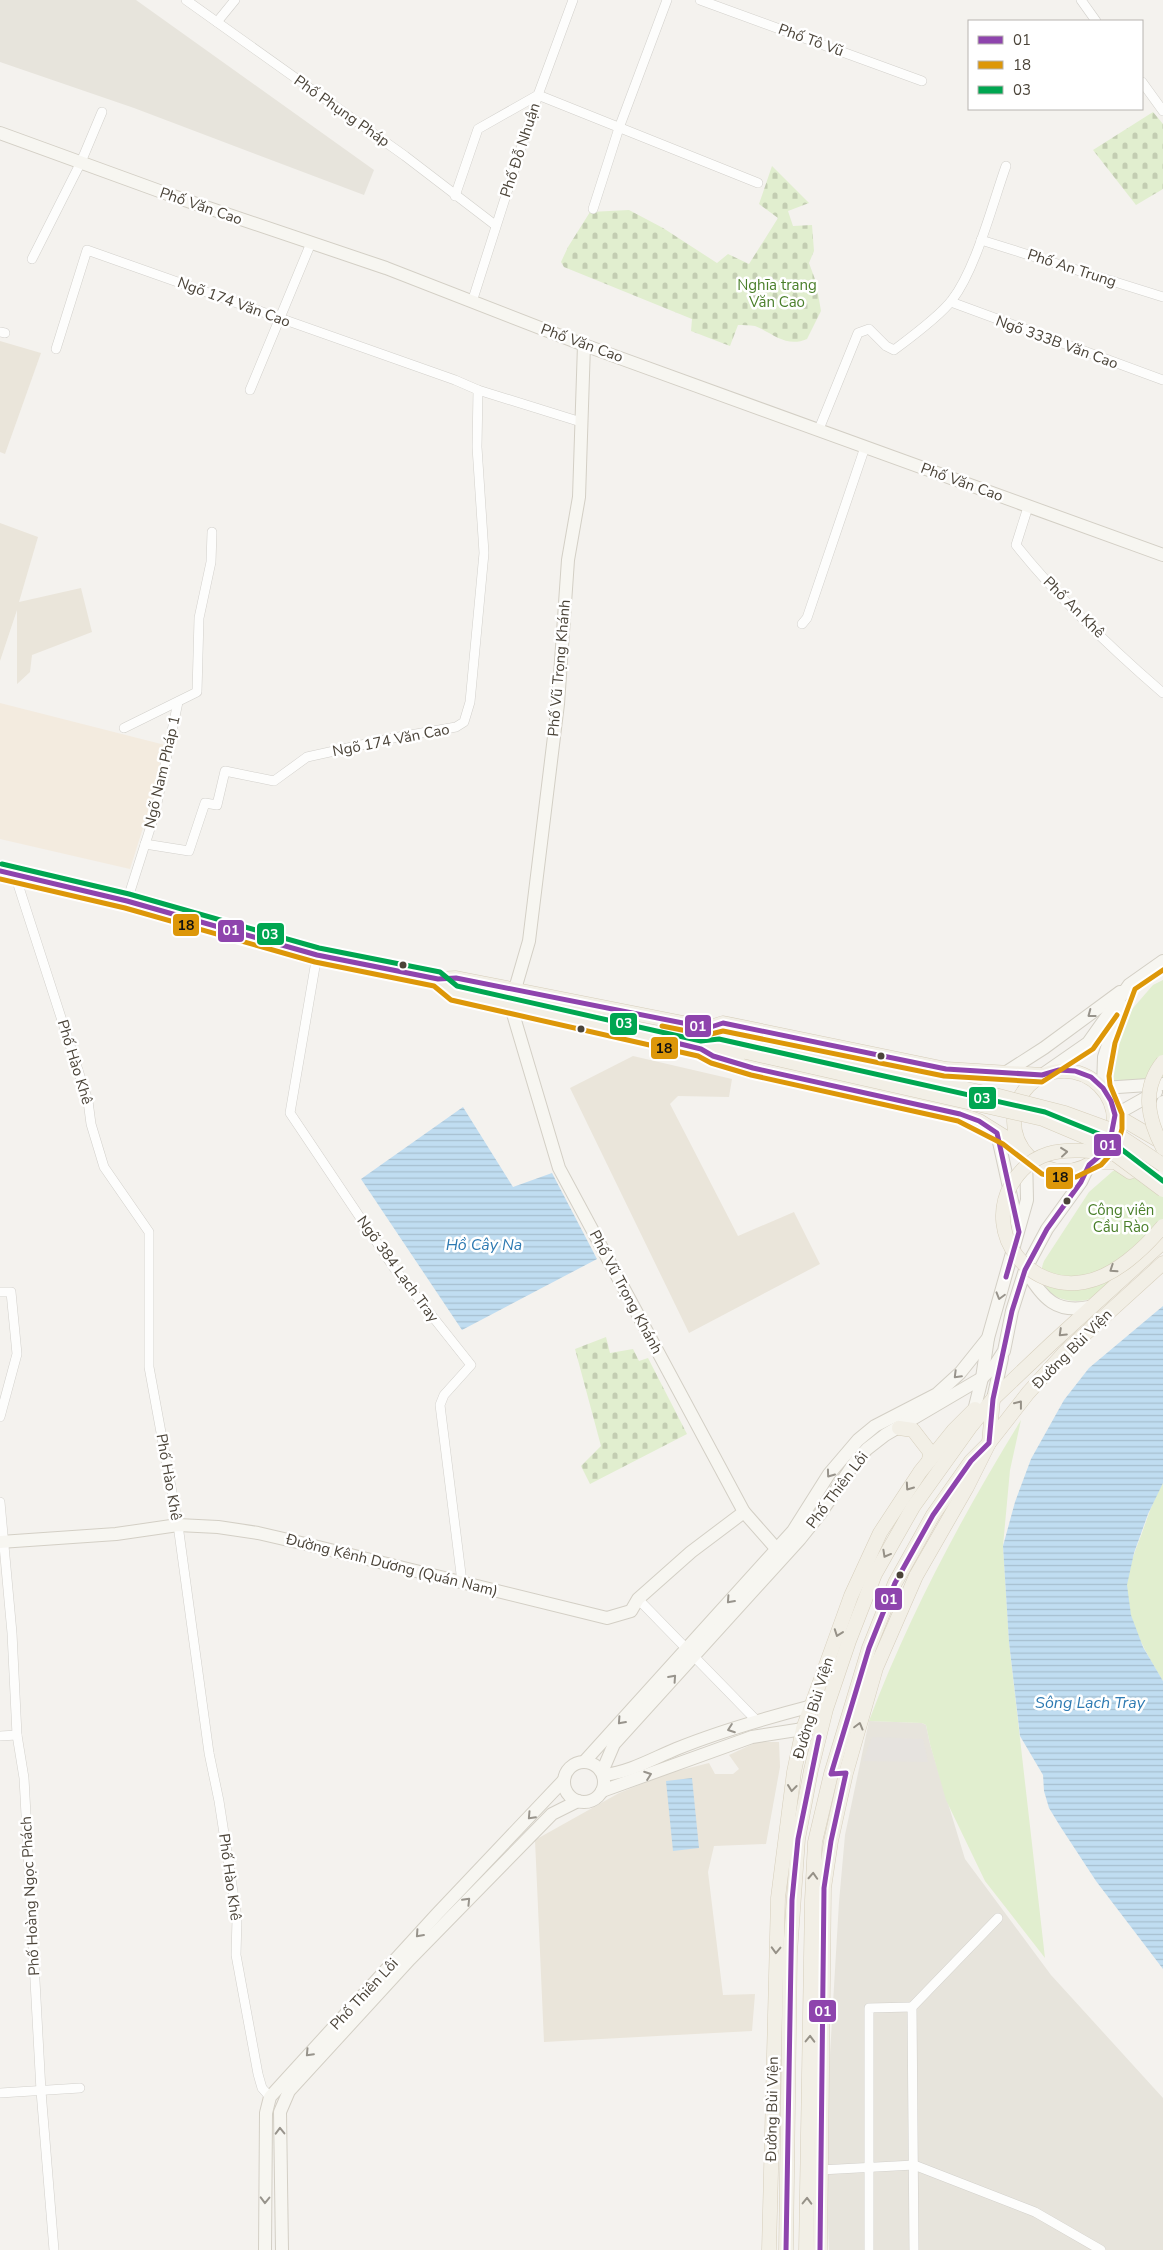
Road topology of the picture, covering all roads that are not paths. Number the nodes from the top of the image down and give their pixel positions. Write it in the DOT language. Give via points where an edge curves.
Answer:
graph roads {
  1 [pos="186,0"];
  2 [pos="235,0"];
  3 [pos="573,0"];
  4 [pos="667,0"];
  5 [pos="700,0"];
  6 [pos="1081,0"];
  7 [pos="1095,20"];
  8 [pos="217,22"];
  9 [pos="922,81"];
  10 [pos="1143,83"];
  11 [pos="538,95"];
  12 [pos="1163,111"];
  13 [pos="102,112"];
  14 [pos="619,128"];
  15 [pos="0,133"];
  16 [pos="81,162"];
  17 [pos="1006,166"];
  18 [pos="758,183"];
  19 [pos="455,196"];
  20 [pos="593,209"];
  21 [pos="496,225"];
  22 [pos="981,240"];
  23 [pos="311,243"];
  24 [pos="32,260"];
  25 [pos="1163,298"];
  26 [pos="472,302"];
  27 [pos="950,302"];
  28 [pos="279,318"];
  29 [pos="584,345"];
  30 [pos="56,349"];
  31 [pos="1163,380"];
  32 [pos="250,390"];
  33 [pos="478,390"];
  34 [pos="581,422"];
  35 [pos="819,430"];
  36 [pos="866,447"];
  37 [pos="1028,507"];
  38 [pos="212,532"];
  39 [pos="1163,555"];
  40 [pos="802,624"];
  41 [pos="1163,693"];
  42 [pos="178,702"];
  43 [pos="124,728"];
  44 [pos="145,844"];
  45 [pos="0,871"];
  46 [pos="15,875"];
  47 [pos="127,901"];
  48 [pos="317,955"];
  49 [pos="1163,961"];
  50 [pos="438,979"];
  51 [pos="1130,985"];
  52 [pos="515,989"];
  53 [pos="511,1006"];
  54 [pos="708,1028"];
  55 [pos="748,1047"];
  56 [pos="701,1049"];
  57 [pos="1163,1062"];
  58 [pos="974,1071"];
  59 [pos="1005,1073"];
  60 [pos="1042,1074"];
  61 [pos="1163,1086"];
  62 [pos="1103,1088"];
  63 [pos="1163,1102"];
  64 [pos="960,1114"];
  65 [pos="1115,1115"];
  66 [pos="997,1133"];
  67 [pos="1163,1135"];
  68 [pos="1163,1144"];
  69 [pos="1163,1148"];
  70 [pos="1023,1151"];
  71 [pos="1116,1155"];
  72 [pos="1091,1163"];
  73 [pos="1163,1165"];
  74 [pos="1161,1192"];
  75 [pos="1163,1226"];
  76 [pos="1019,1232"];
  77 [pos="1163,1242"];
  78 [pos="1163,1263"];
  79 [pos="1025,1270"];
  80 [pos="0,1292"];
  81 [pos="1089,1307"];
  82 [pos="988,1338"];
  83 [pos="1004,1351"];
  84 [pos="982,1378"];
  85 [pos="993,1399"];
  86 [pos="974,1410"];
  87 [pos="0,1416"];
  88 [pos="971,1426"];
  89 [pos="898,1428"];
  90 [pos="989,1443"];
  91 [pos="929,1461"];
  92 [pos="0,1502"];
  93 [pos="744,1512"];
  94 [pos="178,1525"];
  95 [pos="2,1542"];
  96 [pos="780,1552"];
  97 [pos="462,1582"];
  98 [pos="638,1599"];
  99 [pos="689,1653"];
  100 [pos="812,1706"];
  101 [pos="756,1720"];
  102 [pos="803,1729"];
  103 [pos="18,1735"];
  104 [pos="0,1736"];
  105 [pos="610,1740"];
  106 [pos="584,1762"];
  107 [pos="846,1773"];
  108 [pos="603,1774"];
  109 [pos="831,1774"];
  110 [pos="564,1780"];
  111 [pos="602,1791"];
  112 [pos="578,1802"];
  113 [pos="998,1918"];
  114 [pos="812,1952"];
  115 [pos="790,1953"];
  116 [pos="912,2007"];
  117 [pos="80,2088"];
  118 [pos="40,2091"];
  119 [pos="0,2093"];
  120 [pos="270,2097"];
  121 [pos="283,2101"];
  122 [pos="914,2165"];
  123 [pos="870,2166"];
  124 [pos="814,2170"];
  125 [pos="54,2250"];
  126 [pos="265,2250"];
  127 [pos="282,2250"];
  128 [pos="769,2250"];
  129 [pos="786,2250"];
  130 [pos="806,2250"];
  131 [pos="820,2250"];
  132 [pos="869,2250"];
  133 [pos="914,2250"];
  134 [pos="1101,2250"];
  1 -- 8 [label="street, Phố Phụng Pháp"];
  2 -- 8 [label="street"];
  3 -- 11 [label="street, Phố Đỗ Nhuận"];
  4 -- 14 [label="street"];
  5 -- 9 [label="street, Phố Tô Vũ"];
  6 -- 7 [label="street"];
  8 -- 19 [label="street, Phố Phụng Pháp" via="405,156"];
  10 -- 12 [label="street"];
  11 -- 14 [label="street"];
  11 -- 19 [label="street" via="478,129"];
  11 -- 21 [label="street, Phố Đỗ Nhuận"];
  13 -- 16 [label="street"];
  14 -- 18 [label="street"];
  14 -- 20 [label="street"];
  15 -- 16 [label="street, Phố Văn Cao"];
  16 -- 23 [label="street, Phố Văn Cao"];
  16 -- 24 [label="street"];
  17 -- 22 [label="street"];
  19 -- 21 [label="street, Phố Phụng Pháp"];
  21 -- 26 [label="street, Phố Đỗ Nhuận"];
  22 -- 25 [label="street, Phố An Trung"];
  22 -- 27 [label="street" via="960,288"];
  23 -- 26 [label="street, Phố Văn Cao"];
  23 -- 28 [label="street"];
  26 -- 29 [label="street, Phố Văn Cao"];
  27 -- 31 [label="street, Ngõ 333B Văn Cao"];
  27 -- 35 [label="street" via="894,350 869,329 858,333"];
  28 -- 30 [label="street, Ngõ 174 Văn Cao" via="87,250"];
  28 -- 32 [label="street"];
  28 -- 33 [label="street, Ngõ 174 Văn Cao"];
  29 -- 34 [label="street, Phố Vũ Trọng Khánh"];
  29 -- 35 [label="street, Phố Văn Cao"];
  33 -- 34 [label="street, Ngõ 174 Văn Cao"];
  33 -- 44 [label="street, Ngõ 174 Văn Cao" via="477,446 484,552 470,702 464,722 456,727 307,757 274,781 225,771 217,806 204,803 189,851"];
  34 -- 52 [label="street, Phố Vũ Trọng Khánh" via="579,497 568,560 557,713 529,941"];
  35 -- 36 [label="street, Phố Văn Cao"];
  36 -- 37 [label="street, Phố Văn Cao"];
  36 -- 40 [label="street" via="823,576"];
  37 -- 39 [label="street, Phố Văn Cao"];
  37 -- 41 [label="street, Phố An Khê" via="1016,545 1119,654"];
  38 -- 42 [label="street, Ngõ Nam Pháp 1" via="211,562 199,618 197,692"];
  42 -- 43 [label="street"];
  42 -- 44 [label="street, Ngõ Nam Pháp 1" via="155,814"];
  44 -- 47 [label="street, Ngõ Nam Pháp 1"];
  45 -- 46 [label="main road"];
  46 -- 47 [label="main road"];
  46 -- 94 [label="street, Phố Hào Khê" via="88,1102 104,1167 149,1232 148,1367"];
  47 -- 48 [label="main road"];
  48 -- 50 [label="main road"];
  48 -- 97 [label="street, Ngõ 384 Lạch Tray" via="290,1113 394,1268 471,1365 440,1404"];
  49 -- 51 [label="street"];
  50 -- 52 [label="main road" via="456,978"];
  50 -- 53 [label="main road" via="453,994"];
  51 -- 59 [label="street, one-way"];
  51 -- 60 [label="street" via="1088,1043"];
  51 -- 62 [label="street" via="1106,1046"];
  52 -- 54 [label="main road"];
  53 -- 56 [label="main road"];
  53 -- 93 [label="street, Phố Vũ Trọng Khánh" via="559,1168"];
  54 -- 55 [label="main road"];
  54 -- 58 [label="main road" via="722,1023 946,1069"];
  55 -- 56 [label="main road"];
  55 -- 71 [label="main road, bridge" via="1042,1119 1082,1134"];
  55 -- 73 [label="main road, bridge" via="999,1096 1065,1113 1108,1129"];
  56 -- 64 [label="main road" via="753,1068"];
  57 -- 69 [label="main road, bridge" via="1153,1078 1148,1108"];
  58 -- 59 [label="main road"];
  58 -- 64 [label="main road" via="980,1085 980,1096 971,1109"];
  59 -- 60 [label="main road"];
  60 -- 62 [label="main road" via="1058,1070 1075,1071 1091,1077"];
  60 -- 70 [label="main road" via="1025,1089 1015,1109 1013,1124"];
  61 -- 62 [label="street"];
  61 -- 65 [label="street"];
  62 -- 65 [label="main road"];
  63 -- 67 [label="street" via="1159,1113"];
  64 -- 66 [label="main road"];
  65 -- 68 [label="main road"];
  65 -- 72 [label="main road" via="1110,1141"];
  66 -- 70 [label="main road"];
  66 -- 76 [label="street"];
  70 -- 72 [label="main road" via="1049,1169 1076,1170"];
  70 -- 76 [label="street, Phố Thiên Lôi" via="1027,1200"];
  71 -- 74 [label="main road, bridge"];
  75 -- 71 [label="main road, one-way, bridge" via="1118,1266 1086,1282 1066,1283 1038,1275 1023,1265 1012,1250 1002,1220 1005,1200 1014,1180 1029,1164 1048,1154 1069,1151"];
  72 -- 74 [label="main road" via="1115,1162"];
  72 -- 79 [label="street, Phố Thiên Lôi" via="1047,1229"];
  76 -- 82 [label="street, Phố Thiên Lôi, one-way"];
  77 -- 81 [label="main road, Đường Bùi Viện"];
  90 -- 78 [label="main road, Đường Bùi Viện, one-way" via="1064,1352"];
  79 -- 81 [label="street" via="1038,1290 1056,1305 1077,1309"];
  79 -- 83 [label="street, Phố Thiên Lôi"];
  80 -- 87 [label="street" via="11,1292 17,1354"];
  81 -- 85 [label="main road, Đường Bùi Viện, one-way"];
  82 -- 84 [label="street"];
  82 -- 96 [label="street, Phố Thiên Lôi, one-way" via="960,1373 937,1394 875,1426 858,1440 829,1474"];
  83 -- 84 [label="street, Phố Thiên Lôi"];
  83 -- 85 [label="street"];
  84 -- 86 [label="street"];
  84 -- 89 [label="street, Phố Thiên Lôi"];
  85 -- 86 [label="main road, Đường Bùi Viện"];
  85 -- 88 [label="main road, Đường Bùi Viện"];
  85 -- 90 [label="main road"];
  86 -- 88 [label="street"];
  86 -- 91 [label="main road, Đường Bùi Viện"];
  88 -- 115 [label="main road, Đường Bùi Viện, one-way" via="912,1507 875,1574 849,1641 826,1709 811,1770 798,1839"];
  89 -- 91 [label="main road" via="913,1430 930,1452"];
  89 -- 96 [label="street, Phố Thiên Lôi" via="885,1435 855,1462 820,1514"];
  107 -- 90 [label="main road, Đường Bùi Viện, one-way" via="876,1668 895,1620"];
  90 -- 109 [label="main road, Đường Bùi Viện" via="971,1461 933,1515 895,1583 869,1648"];
  91 -- 100 [label="main road, Đường Bùi Viện, one-way" via="908,1487 880,1533 851,1596"];
  92 -- 95 [label="street, Phố Hoàng Ngọc Phách"];
  93 -- 96 [label="street, Phố Vũ Trọng Khánh"];
  93 -- 98 [label="street, Đường Kênh Dương (Quán Nam)"];
  94 -- 95 [label="street, Đường Kênh Dương (Quán Nam)" via="116,1534"];
  94 -- 97 [label="street, Đường Kênh Dương (Quán Nam)" via="258,1533"];
  94 -- 120 [label="street, Phố Hào Khê" via="208,1744 237,1918 236,1955 258,2074 262,2088"];
  95 -- 103 [label="street, Phố Hoàng Ngọc Phách"];
  96 -- 99 [label="street, Phố Thiên Lôi"];
  97 -- 98 [label="street, Đường Kênh Dương (Quán Nam)" via="607,1618 631,1611"];
  98 -- 99 [label="street"];
  99 -- 101 [label="street"];
  99 -- 105 [label="street, Phố Thiên Lôi"];
  100 -- 101 [label="street"];
  100 -- 102 [label="main road, Đường Bùi Viện"];
  101 -- 108 [label="street, one-way" via="620,1773"];
  111 -- 102 [label="street, one-way" via="752,1737"];
  102 -- 128 [label="main road, Đường Bùi Viện, one-way" via="794,1772 778,1898"];
  103 -- 104 [label="street"];
  103 -- 118 [label="street, Phố Hoàng Ngọc Phách" via="24,1778"];
  105 -- 106 [label="street, Phố Thiên Lôi"];
  105 -- 108 [label="street, Phố Thiên Lôi"];
  106 -- 108 [label="street" via="595,1764"];
  106 -- 110 [label="street" via="573,1765"];
  107 -- 109 [label="main road"];
  107 -- 124 [label="main road, Đường Bùi Viện" via="824,1888"];
  108 -- 111 [label="street"];
  114 -- 109 [label="main road, Đường Bùi Viện, one-way" via="815,1842"];
  110 -- 112 [label="street" via="567,1793"];
  110 -- 120 [label="street, Phố Thiên Lôi, one-way"];
  111 -- 112 [label="street" via="592,1801"];
  121 -- 112 [label="street, Phố Thiên Lôi, one-way" via="410,1959 552,1814"];
  113 -- 116 [label="street"];
  114 -- 115 [label="main road"];
  124 -- 114 [label="main road, Đường Bùi Viện, one-way"];
  115 -- 129 [label="main road, Đường Bùi Viện"];
  116 -- 122 [label="street"];
  116 -- 123 [label="street" via="869,2008"];
  117 -- 118 [label="street"];
  118 -- 119 [label="street"];
  118 -- 125 [label="street, Phố Hoàng Ngọc Phách"];
  120 -- 121 [label="street"];
  120 -- 126 [label="street, one-way" via="266,2113"];
  127 -- 121 [label="street, one-way" via="280,2112"];
  122 -- 123 [label="street"];
  122 -- 133 [label="street"];
  122 -- 134 [label="street" via="1035,2212"];
  123 -- 124 [label="street"];
  123 -- 132 [label="street"];
  130 -- 124 [label="main road, Đường Bùi Viện, one-way"];
  124 -- 131 [label="main road, Đường Bùi Viện"];
}
